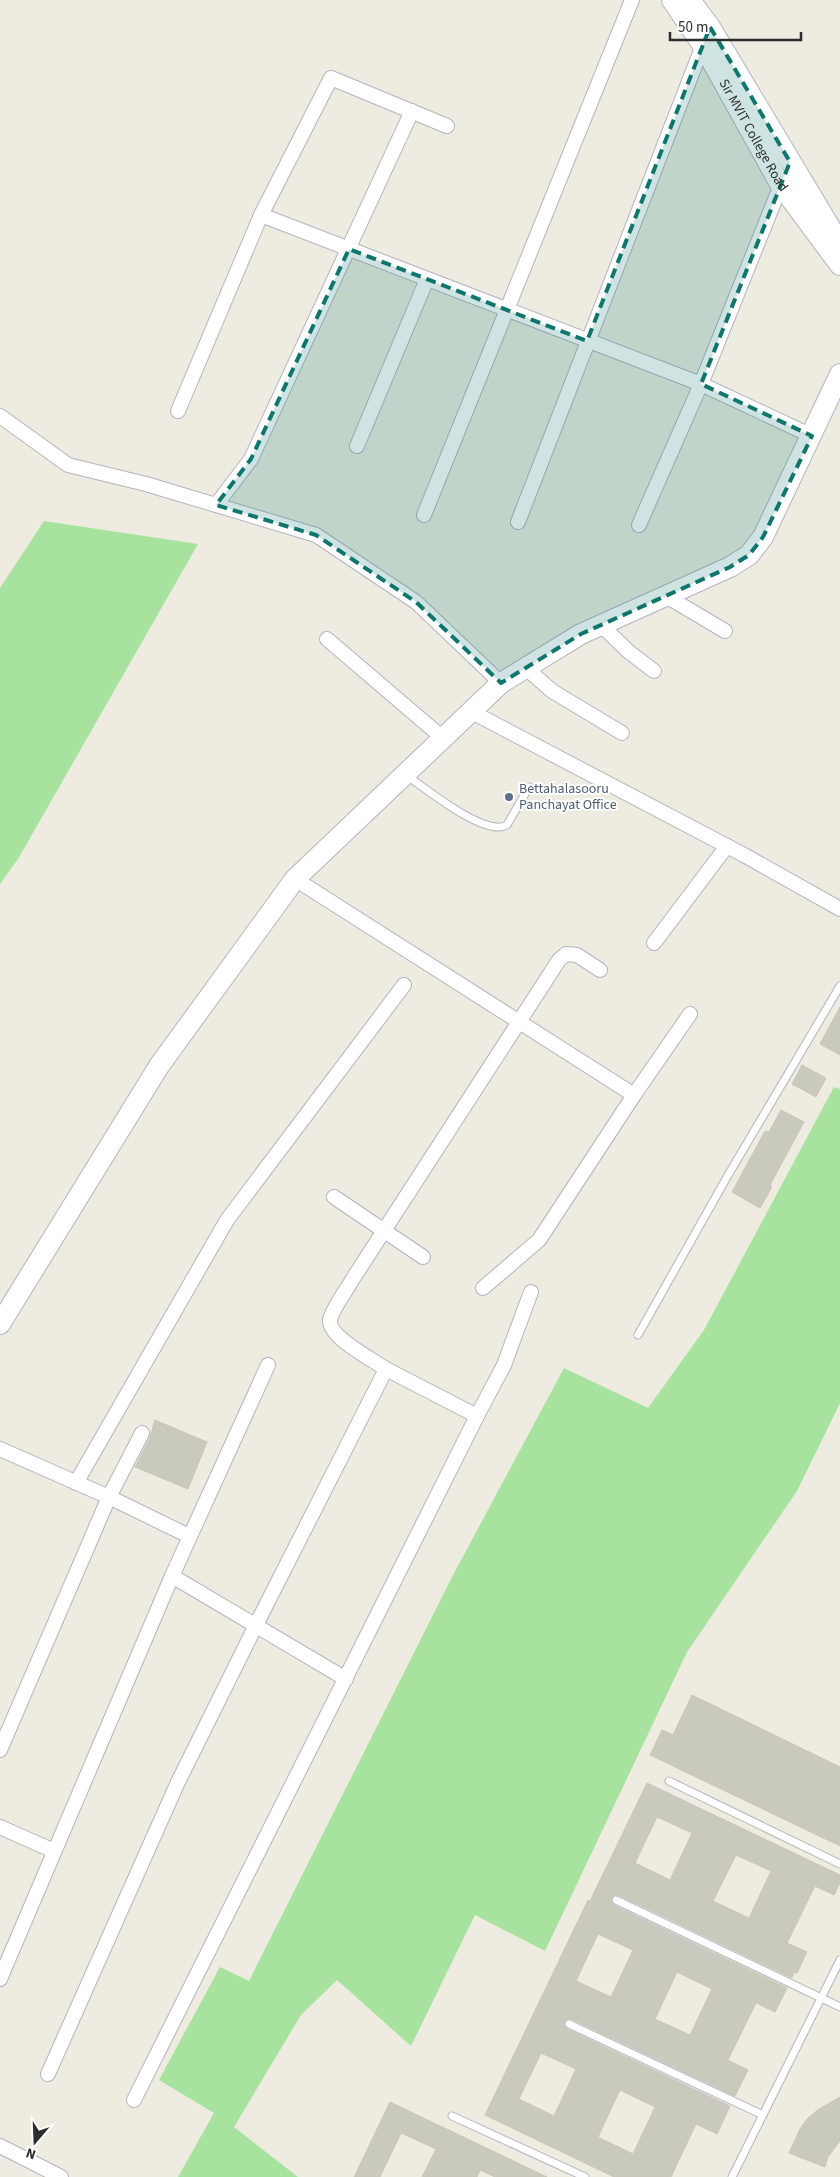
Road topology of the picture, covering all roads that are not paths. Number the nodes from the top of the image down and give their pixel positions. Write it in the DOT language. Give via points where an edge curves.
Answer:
graph roads {
  1 [pos="632,0"];
  2 [pos="672,0"];
  3 [pos="690,0"];
  4 [pos="707,36"];
  5 [pos="412,111"];
  6 [pos="447,126"];
  7 [pos="790,162"];
  8 [pos="781,185"];
  9 [pos="261,215"];
  10 [pos="840,244"];
  11 [pos="349,249"];
  12 [pos="840,266"];
  13 [pos="426,279"];
  14 [pos="507,310"];
  15 [pos="588,341"];
  16 [pos="840,374"];
  17 [pos="701,384"];
  18 [pos="178,411"];
  19 [pos="0,417"];
  20 [pos="812,436"];
  21 [pos="357,446"];
  22 [pos="216,505"];
  23 [pos="424,515"];
  24 [pos="518,522"];
  25 [pos="639,525"];
  26 [pos="666,596"];
  27 [pos="601,625"];
  28 [pos="725,632"];
  29 [pos="327,639"];
  30 [pos="526,668"];
  31 [pos="654,671"];
  32 [pos="501,683"];
  33 [pos="470,711"];
  34 [pos="622,733"];
  35 [pos="444,739"];
  36 [pos="406,775"];
  37 [pos="529,787"];
  38 [pos="727,846"];
  39 [pos="295,879"];
  40 [pos="840,909"];
  41 [pos="654,943"];
  42 [pos="600,970"];
  43 [pos="404,985"];
  44 [pos="840,986"];
  45 [pos="690,1014"];
  46 [pos="520,1022"];
  47 [pos="634,1095"];
  48 [pos="334,1197"];
  49 [pos="384,1231"];
  50 [pos="423,1258"];
  51 [pos="483,1288"];
  52 [pos="531,1292"];
  53 [pos="0,1324"];
  54 [pos="638,1335"];
  55 [pos="268,1365"];
  56 [pos="386,1369"];
  57 [pos="477,1416"];
  58 [pos="142,1433"];
  59 [pos="0,1449"];
  60 [pos="76,1483"];
  61 [pos="109,1497"];
  62 [pos="189,1536"];
  63 [pos="172,1576"];
  64 [pos="256,1625"];
  65 [pos="346,1680"];
  66 [pos="0,1750"];
  67 [pos="668,1781"];
  68 [pos="0,1827"];
  69 [pos="54,1851"];
  70 [pos="840,1864"];
  71 [pos="616,1900"];
  72 [pos="840,1960"];
  73 [pos="0,1979"];
  74 [pos="821,1998"];
  75 [pos="840,2007"];
  76 [pos="569,2024"];
  77 [pos="48,2074"];
  78 [pos="134,2100"];
  79 [pos="763,2114"];
  80 [pos="452,2116"];
  81 [pos="0,2146"];
  82 [pos="61,2177"];
  83 [pos="585,2177"];
  84 [pos="732,2177"];
  1 -- 14 [label="street"];
  2 -- 4 [label="street, Sir MVIT College Road"];
  3 -- 4 [label="street, Sir MVIT College Road"];
  4 -- 7 [label="street, Sir MVIT College Road"];
  4 -- 8 [label="street, Sir MVIT College Road"];
  4 -- 15 [label="street"];
  5 -- 6 [label="street"];
  5 -- 9 [label="street" via="330,78"];
  5 -- 11 [label="street"];
  7 -- 8 [label="street"];
  7 -- 10 [label="street, Sir MVIT College Road"];
  8 -- 12 [label="street, Sir MVIT College Road"];
  8 -- 17 [label="street"];
  9 -- 11 [label="street"];
  9 -- 18 [label="street"];
  11 -- 13 [label="street"];
  11 -- 22 [label="street" via="251,459"];
  13 -- 14 [label="street"];
  13 -- 21 [label="street"];
  14 -- 15 [label="street"];
  14 -- 23 [label="street"];
  15 -- 17 [label="street"];
  15 -- 24 [label="street"];
  16 -- 20 [label="street"];
  17 -- 20 [label="street"];
  17 -- 25 [label="street"];
  19 -- 22 [label="street" via="68,465"];
  20 -- 26 [label="street" via="763,537 749,555"];
  22 -- 32 [label="street" via="316,536 416,602"];
  26 -- 27 [label="street"];
  26 -- 28 [label="street"];
  27 -- 30 [label="street"];
  27 -- 31 [label="street"];
  29 -- 35 [label="street"];
  30 -- 32 [label="street"];
  30 -- 34 [label="street" via="552,691"];
  32 -- 33 [label="street"];
  33 -- 35 [label="street"];
  33 -- 38 [label="street"];
  35 -- 36 [label="street"];
  36 -- 37 [label="lane" via="473,820 494,828 507,825"];
  36 -- 39 [label="street"];
  38 -- 40 [label="street"];
  38 -- 41 [label="street"];
  39 -- 46 [label="street"];
  39 -- 53 [label="street" via="159,1066"];
  42 -- 46 [label="street" via="577,955 566,954"];
  43 -- 60 [label="street" via="227,1220"];
  44 -- 54 [label="lane"];
  45 -- 47 [label="street"];
  46 -- 47 [label="street"];
  46 -- 49 [label="street"];
  47 -- 51 [label="street" via="539,1240"];
  48 -- 49 [label="street"];
  49 -- 50 [label="street"];
  49 -- 56 [label="street" via="330,1318 330,1327 336,1336"];
  52 -- 57 [label="street" via="504,1366"];
  55 -- 62 [label="street"];
  56 -- 57 [label="street"];
  56 -- 64 [label="street"];
  57 -- 65 [label="street"];
  58 -- 61 [label="street"];
  59 -- 60 [label="street"];
  60 -- 61 [label="street"];
  61 -- 62 [label="street"];
  61 -- 66 [label="street"];
  62 -- 63 [label="street"];
  63 -- 64 [label="street"];
  63 -- 69 [label="street"];
  64 -- 65 [label="street"];
  64 -- 77 [label="street" via="178,1782"];
  65 -- 78 [label="street"];
  67 -- 70 [label="lane"];
  68 -- 69 [label="street"];
  69 -- 73 [label="street"];
  71 -- 74 [label="lane"];
  72 -- 74 [label="lane"];
  74 -- 75 [label="lane"];
  74 -- 79 [label="lane"];
  76 -- 79 [label="lane"];
  79 -- 84 [label="lane"];
  80 -- 83 [label="lane"];
  81 -- 82 [label="street"];
}
